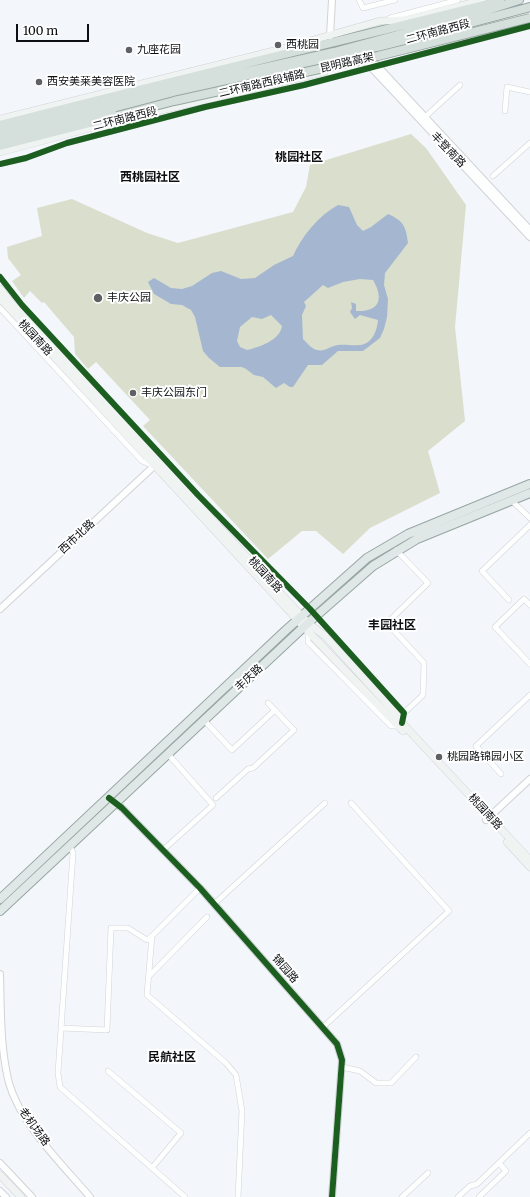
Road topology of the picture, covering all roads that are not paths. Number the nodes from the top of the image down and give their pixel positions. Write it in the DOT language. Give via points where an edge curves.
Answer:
graph roads {
  1 [pos="332,0"];
  2 [pos="359,0"];
  3 [pos="395,0"];
  4 [pos="458,0"];
  5 [pos="483,0"];
  6 [pos="492,0"];
  7 [pos="505,0"];
  8 [pos="519,0"];
  9 [pos="530,7"];
  10 [pos="464,10"];
  11 [pos="479,17"];
  12 [pos="530,18"];
  13 [pos="380,21"];
  14 [pos="530,26"];
  15 [pos="330,36"];
  16 [pos="371,64"];
  17 [pos="460,85"];
  18 [pos="530,92"];
  19 [pos="505,111"];
  20 [pos="425,117"];
  21 [pos="0,119"];
  22 [pos="0,125"];
  23 [pos="0,132"];
  24 [pos="0,139"];
  25 [pos="530,143"];
  26 [pos="0,146"];
  27 [pos="0,152"];
  28 [pos="0,164"];
  29 [pos="493,176"];
  30 [pos="530,230"];
  31 [pos="530,237"];
  32 [pos="0,278"];
  33 [pos="0,289"];
  34 [pos="0,298"];
  35 [pos="0,308"];
  36 [pos="154,466"];
  37 [pos="530,484"];
  38 [pos="530,493"];
  39 [pos="511,500"];
  40 [pos="530,518"];
  41 [pos="530,525"];
  42 [pos="396,550"];
  43 [pos="509,600"];
  44 [pos="530,605"];
  45 [pos="0,608"];
  46 [pos="310,609"];
  47 [pos="316,617"];
  48 [pos="304,624"];
  49 [pos="530,664"];
  50 [pos="530,695"];
  51 [pos="268,703"];
  52 [pos="275,710"];
  53 [pos="404,713"];
  54 [pos="204,720"];
  55 [pos="400,725"];
  56 [pos="168,754"];
  57 [pos="501,774"];
  58 [pos="530,780"];
  59 [pos="216,798"];
  60 [pos="113,800"];
  61 [pos="325,803"];
  62 [pos="351,803"];
  63 [pos="488,819"];
  64 [pos="70,846"];
  65 [pos="163,850"];
  66 [pos="530,860"];
  67 [pos="530,867"];
  68 [pos="200,888"];
  69 [pos="0,899"];
  70 [pos="214,904"];
  71 [pos="0,910"];
  72 [pos="207,917"];
  73 [pos="152,936"];
  74 [pos="0,974"];
  75 [pos="149,976"];
  76 [pos="61,1028"];
  77 [pos="322,1028"];
  78 [pos="416,1057"];
  79 [pos="342,1067"];
  80 [pos="108,1071"];
  81 [pos="530,1133"];
  82 [pos="0,1163"];
  83 [pos="498,1163"];
  84 [pos="152,1168"];
  85 [pos="428,1173"];
  86 [pos="0,1175"];
  87 [pos="0,1182"];
  88 [pos="0,1191"];
  89 [pos="6,1197"];
  90 [pos="15,1197"];
  91 [pos="21,1197"];
  92 [pos="32,1197"];
  93 [pos="90,1197"];
  94 [pos="185,1197"];
  95 [pos="238,1197"];
  96 [pos="332,1197"];
  97 [pos="402,1197"];
  98 [pos="458,1197"];
  99 [pos="479,1197"];
  1 -- 15 [label="street"];
  2 -- 3 [label="street" via="362,8"];
  4 -- 13 [label="street"];
  5 -- 13 [label="main road, 二环南路西段" via="406,20"];
  6 -- 10 [label="highway"];
  7 -- 10 [label="highway, 昆明路高架"];
  8 -- 11 [label="highway"];
  9 -- 11 [label="highway"];
  10 -- 22 [label="highway, 昆明路高架"];
  11 -- 23 [label="highway, 二环南路西段" via="113,102"];
  11 -- 24 [label="highway, 二环南路西段" via="335,59 114,109"];
  12 -- 16 [label="main road, 二环南路西段"];
  12 -- 26 [label="highway, 昆明路高架, bridge" via="378,56 174,101"];
  13 -- 15 [label="main road, 二环南路西段"];
  14 -- 16 [label="street, 二环南路西段辅路"];
  15 -- 21 [label="main road, 二环南路西段"];
  16 -- 20 [label="street, 丰登南路"];
  16 -- 27 [label="main road, 二环南路西段" via="117,121"];
  16 -- 28 [label="street, 二环南路西段辅路" via="304,85 205,107 67,143 26,158"];
  16 -- 31 [label="street, 丰登南路"];
  17 -- 20 [label="street"];
  18 -- 19 [label="street" via="507,87"];
  20 -- 30 [label="street, 丰登南路"];
  25 -- 29 [label="street"];
  32 -- 46 [label="street" via="170,464"];
  33 -- 48 [label="main road, 桃园南路"];
  34 -- 36 [label="main road, 桃园南路"];
  35 -- 36 [label="street" via="142,461"];
  36 -- 45 [label="street, 西市北路"];
  36 -- 48 [label="main road, 桃园南路"];
  37 -- 46 [label="main road, 丰庆路" via="391,543 367,558"];
  38 -- 39 [label="main road, 丰庆路"];
  39 -- 40 [label="street"];
  39 -- 42 [label="main road, 丰庆路"];
  41 -- 43 [label="street" via="482,571"];
  42 -- 47 [label="main road, 丰庆路" via="373,566"];
  42 -- 53 [label="street" via="428,583 387,623 424,663 423,695"];
  44 -- 49 [label="street" via="524,599 495,627"];
  46 -- 47 [label="street"];
  46 -- 48 [label="main road, 丰庆路"];
  47 -- 48 [label="main road, 丰庆路"];
  47 -- 53 [label="street"];
  48 -- 54 [label="main road, 丰庆路"];
  48 -- 55 [label="main road, 桃园南路" via="325,636 399,717"];
  48 -- 55 [label="street" via="308,642 391,726"];
  48 -- 60 [label="main road, 丰庆路"];
  50 -- 57 [label="street" via="476,746"];
  51 -- 52 [label="street"];
  52 -- 54 [label="street" via="232,750"];
  52 -- 59 [label="street" via="294,730"];
  53 -- 55 [label="street"];
  54 -- 56 [label="main road, 丰庆路"];
  55 -- 63 [label="main road, 桃园南路"];
  56 -- 60 [label="main road, 丰庆路"];
  56 -- 65 [label="street" via="213,805"];
  58 -- 63 [label="street"];
  60 -- 64 [label="main road, 丰庆路"];
  60 -- 65 [label="street, 锦园路"];
  60 -- 69 [label="main road, 丰庆路"];
  61 -- 70 [label="street"];
  62 -- 77 [label="street" via="449,911"];
  63 -- 66 [label="main road, 桃园南路"];
  63 -- 67 [label="main road, 桃园南路"];
  64 -- 71 [label="main road, 丰庆路"];
  64 -- 76 [label="street" via="72,853"];
  65 -- 68 [label="street, 锦园路"];
  68 -- 70 [label="street, 锦园路"];
  68 -- 73 [label="street"];
  70 -- 77 [label="street, 锦园路"];
  72 -- 75 [label="street"];
  73 -- 75 [label="street"];
  73 -- 76 [label="street" via="147,940 128,928 111,928 107,1030"];
  74 -- 93 [label="street, 老机场路" via="4,1056 9,1084 34,1130"];
  75 -- 95 [label="street" via="148,995 226,1063 236,1075 242,1111"];
  76 -- 84 [label="street" via="58,1073 60,1087"];
  77 -- 79 [label="street, 锦园路" via="337,1044"];
  78 -- 79 [label="street" via="391,1083 376,1083 360,1071"];
  79 -- 96 [label="street, 锦园路"];
  80 -- 84 [label="street" via="181,1133"];
  81 -- 83 [label="street"];
  82 -- 92 [label="street"];
  83 -- 98 [label="street" via="477,1184 470,1186"];
  83 -- 99 [label="street" via="506,1171"];
  84 -- 94 [label="street"];
  85 -- 97 [label="street"];
  86 -- 91 [label="main road"];
  87 -- 90 [label="main road"];
  88 -- 89 [label="street"];
}
